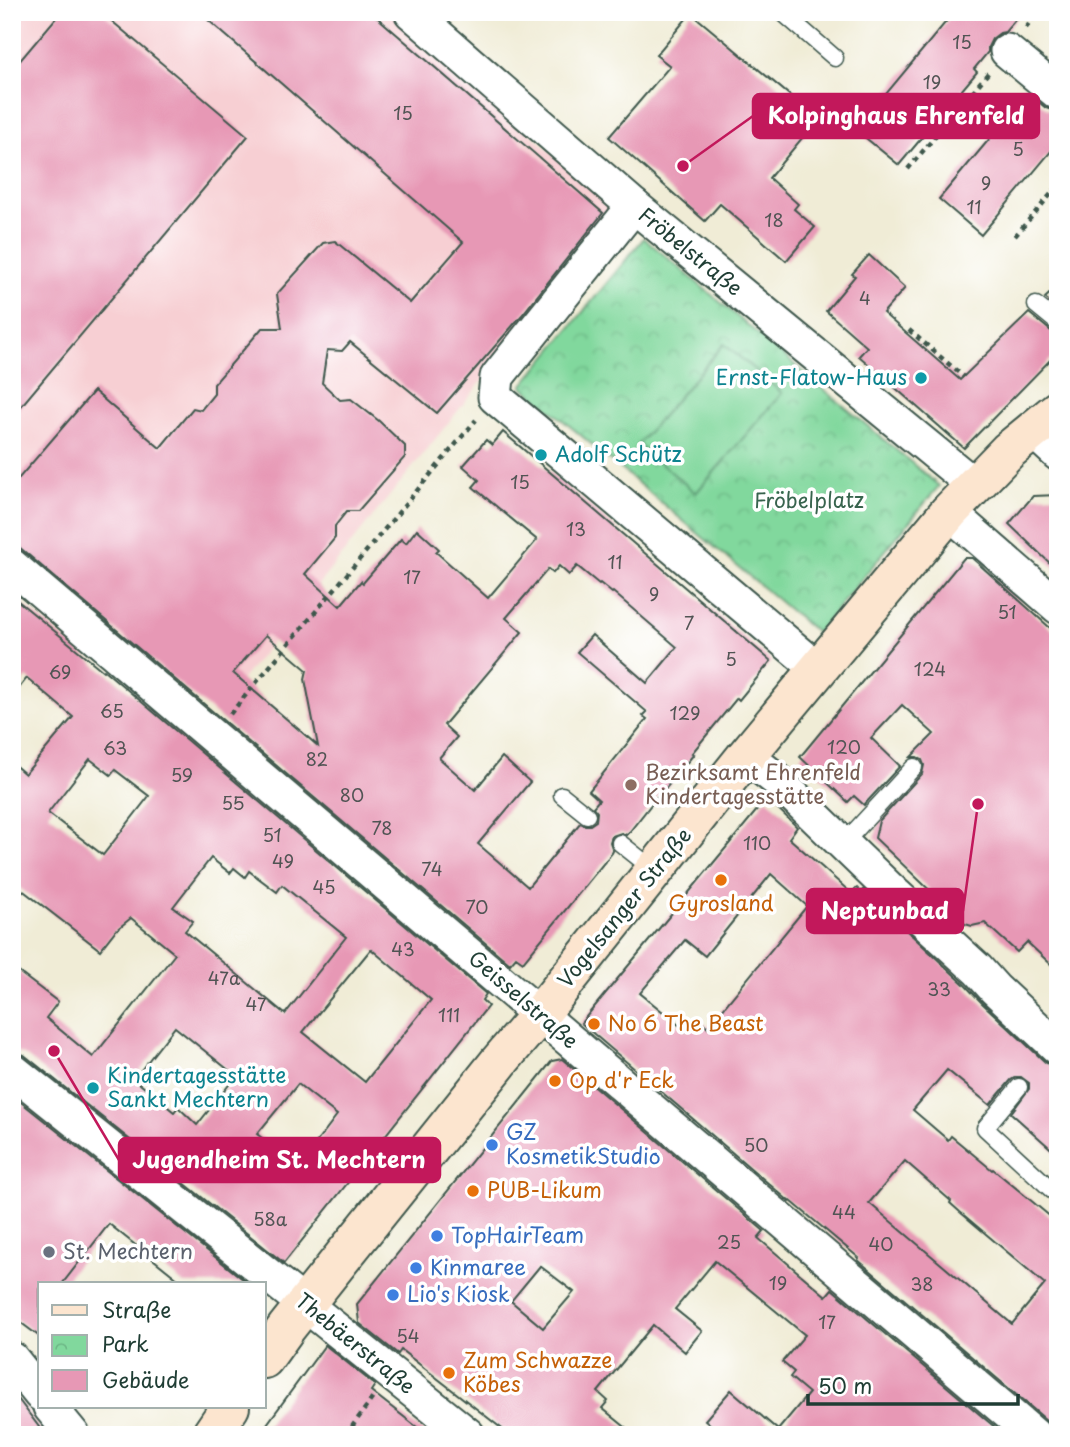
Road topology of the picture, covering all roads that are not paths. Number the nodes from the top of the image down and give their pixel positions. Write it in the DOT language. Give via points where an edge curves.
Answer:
graph roads {
  1 [pos="782,12"];
  2 [pos="423,16"];
  3 [pos="1007,51"];
  4 [pos="835,58"];
  5 [pos="1058,93"];
  6 [pos="634,206"];
  7 [pos="1036,305"];
  8 [pos="1058,323"];
  9 [pos="1049,431"];
  10 [pos="962,499"];
  11 [pos="12,566"];
  12 [pos="1058,607"];
  13 [pos="818,669"];
  14 [pos="746,756"];
  15 [pos="914,767"];
  16 [pos="562,795"];
  17 [pos="587,816"];
  18 [pos="620,843"];
  19 [pos="843,844"];
  20 [pos="654,870"];
  21 [pos="540,1015"];
  22 [pos="1054,1046"];
  23 [pos="12,1070"];
  24 [pos="1019,1087"];
  25 [pos="1054,1191"];
  26 [pos="306,1304"];
  27 [pos="266,1356"];
  28 [pos="12,1359"];
  29 [pos="38,1392"];
  30 [pos="51,1408"];
  31 [pos="229,1408"];
  32 [pos="73,1435"];
  33 [pos="211,1435"];
  34 [pos="468,1435"];
  35 [pos="1034,1435"];
  1 -- 4 [label="lane"];
  2 -- 6 [label="street, Fröbelstraße"];
  3 -- 5 [label="street"];
  6 -- 10 [label="street, Fröbelstraße"];
  6 -- 13 [label="street" via="497,377 495,397"];
  7 -- 8 [label="lane"];
  9 -- 10 [label="street, Vogelsanger Straße" via="1008,451"];
  10 -- 12 [label="street, Fröbelstraße"];
  10 -- 13 [label="street, Vogelsanger Straße"];
  11 -- 21 [label="street, Geisselstraße"];
  13 -- 14 [label="street, Vogelsanger Straße"];
  14 -- 19 [label="street"];
  14 -- 20 [label="street, Vogelsanger Straße"];
  15 -- 19 [label="lane"];
  16 -- 17 [label="lane"];
  18 -- 20 [label="lane"];
  19 -- 22 [label="street"];
  20 -- 21 [label="street, Vogelsanger Straße"];
  21 -- 26 [label="street, Vogelsanger Straße"];
  21 -- 35 [label="street, Geisselstraße"];
  23 -- 26 [label="street, Thebäerstraße"];
  24 -- 25 [label="lane" via="985,1128"];
  26 -- 27 [label="street, Vogelsanger Straße"];
  26 -- 34 [label="street, Thebäerstraße"];
  28 -- 29 [label="street"];
  30 -- 32 [label="street"];
  31 -- 33 [label="street"];
}
